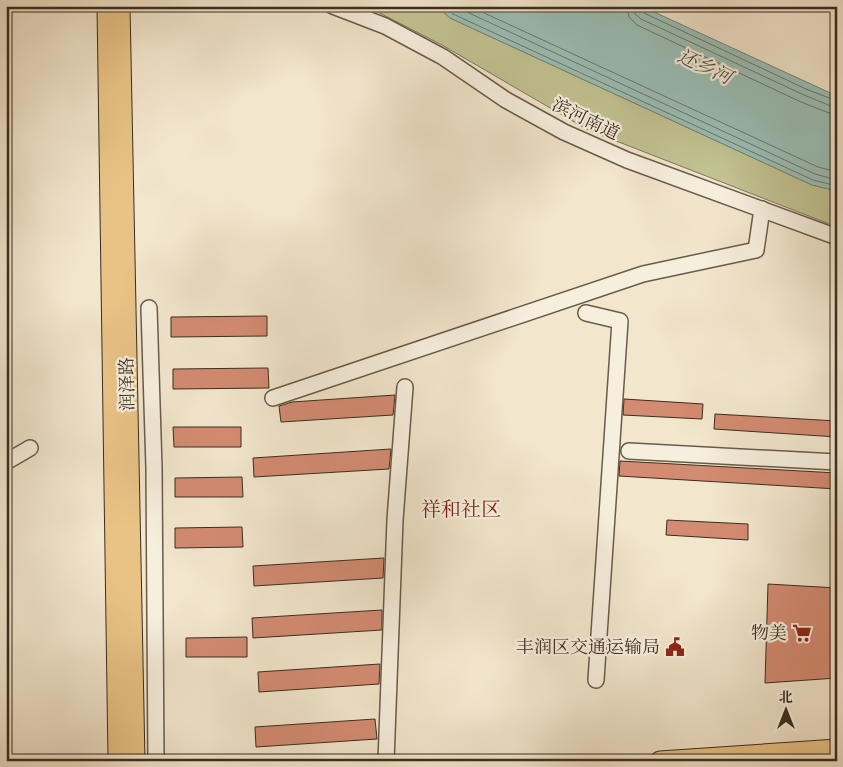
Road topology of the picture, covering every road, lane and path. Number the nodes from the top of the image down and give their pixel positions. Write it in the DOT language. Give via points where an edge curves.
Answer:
graph roads {
  1 [pos="107,6"];
  2 [pos="120,6"];
  3 [pos="333,6"];
  4 [pos="762,209"];
  5 [pos="837,237"];
  6 [pos="149,308"];
  7 [pos="586,313"];
  8 [pos="405,386"];
  9 [pos="273,398"];
  10 [pos="30,448"];
  11 [pos="629,451"];
  12 [pos="6,462"];
  13 [pos="837,462"];
  14 [pos="596,680"];
  15 [pos="837,749"];
  16 [pos="118,761"];
  17 [pos="134,761"];
  18 [pos="156,761"];
  19 [pos="386,761"];
  20 [pos="660,761"];
  1 -- 16 [label="main road, 润泽路"];
  2 -- 17 [label="main road, 润泽路"];
  3 -- 4 [label="street, 滨河南道" via="385,26 443,57 506,100 564,132 627,160"];
  4 -- 5 [label="street, 滨河南道"];
  4 -- 9 [label="street" via="756,250 643,274"];
  6 -- 18 [label="street" via="154,468"];
  7 -- 14 [label="street" via="620,321"];
  8 -- 19 [label="street" via="395,520"];
  10 -- 12 [label="street"];
  11 -- 13 [label="street"];
  15 -- 20 [label="main road"];
}
